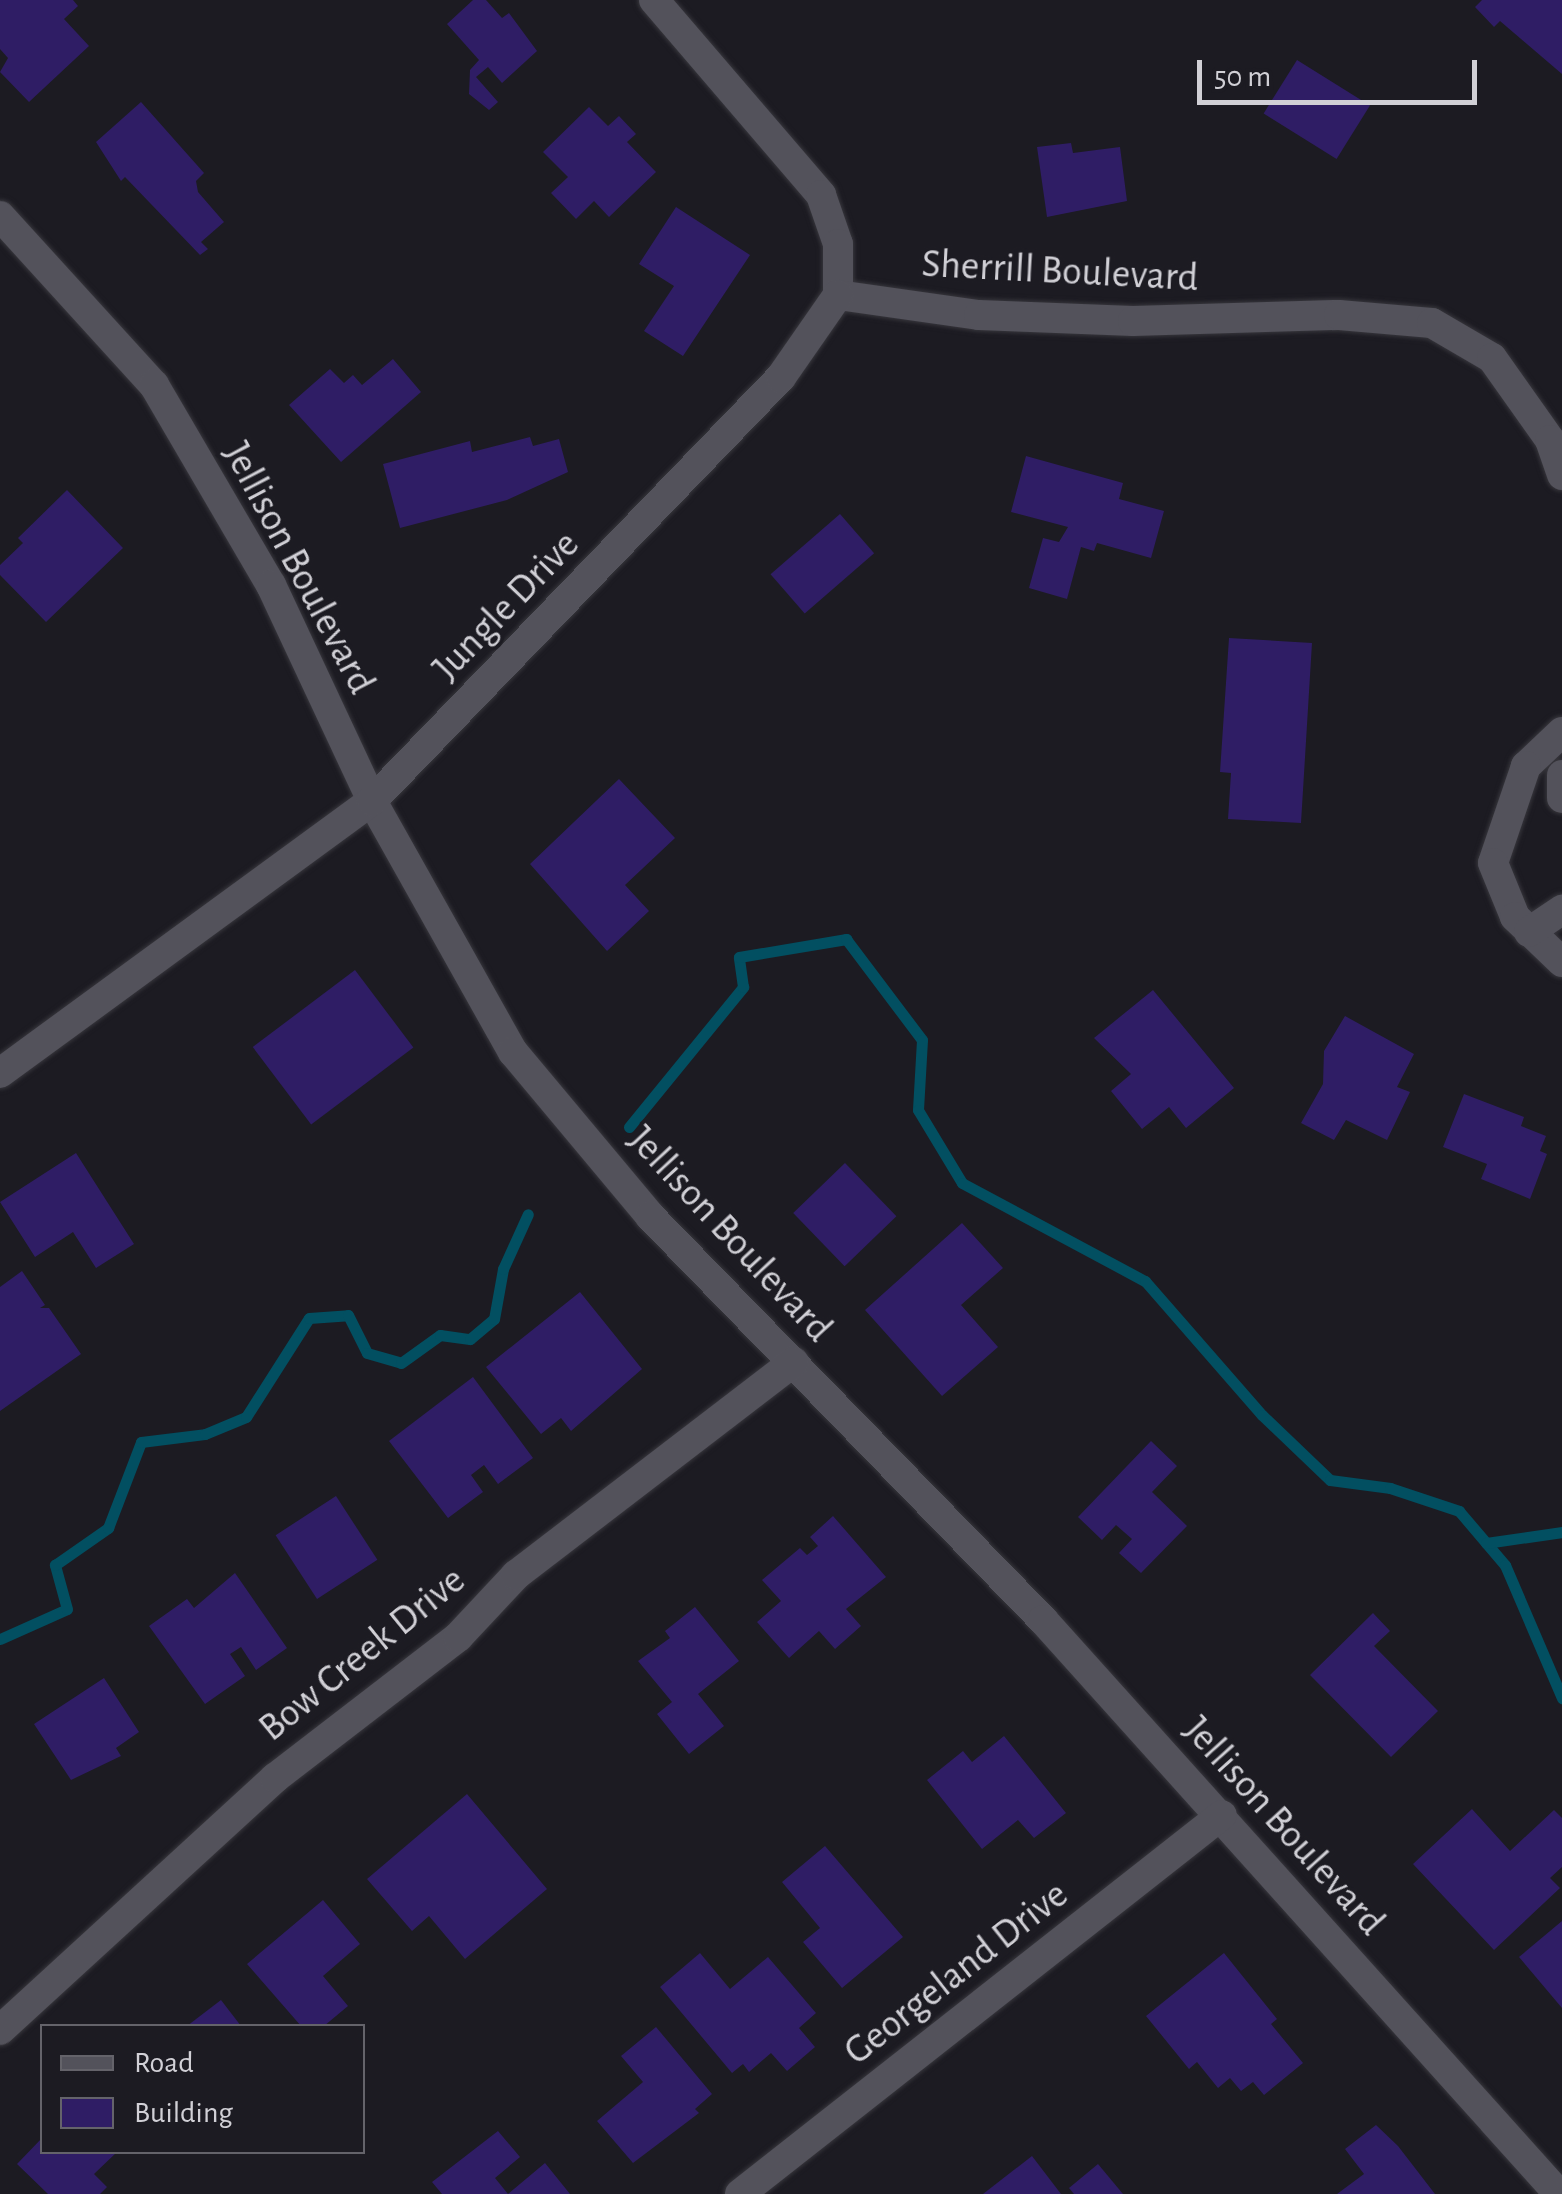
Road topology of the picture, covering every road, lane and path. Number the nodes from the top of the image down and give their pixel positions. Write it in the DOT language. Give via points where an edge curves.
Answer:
graph roads {
  1 [pos="654,0"];
  2 [pos="0,216"];
  3 [pos="838,296"];
  4 [pos="1562,475"];
  5 [pos="1562,732"];
  6 [pos="1562,774"];
  7 [pos="1562,798"];
  8 [pos="372,801"];
  9 [pos="1562,910"];
  10 [pos="1529,932"];
  11 [pos="1562,962"];
  12 [pos="0,1073"];
  13 [pos="794,1362"];
  14 [pos="1222,1815"];
  15 [pos="0,2030"];
  16 [pos="740,2194"];
  17 [pos="1559,2194"];
  1 -- 3 [label="street" via="822,195 838,244"];
  2 -- 8 [label="street, Jellison Boulevard" via="154,386 271,585"];
  3 -- 4 [label="street, Sherrill Boulevard" via="998,316 1134,322 1339,315 1432,324 1492,358 1550,440"];
  3 -- 8 [label="street, Jungle Drive" via="781,377"];
  5 -- 10 [label="street" via="1526,766 1493,863 1515,917"];
  6 -- 7 [label="street"];
  8 -- 12 [label="street, Jungle Drive"];
  8 -- 13 [label="street, Jellison Boulevard" via="513,1052 650,1216"];
  9 -- 10 [label="street"];
  10 -- 11 [label="street"];
  13 -- 14 [label="street, Jellison Boulevard"];
  13 -- 15 [label="street, Bow Creek Drive" via="516,1576 458,1637 275,1778"];
  14 -- 16 [label="street, Georgeland Drive"];
  14 -- 17 [label="street, Jellison Boulevard"];
}
